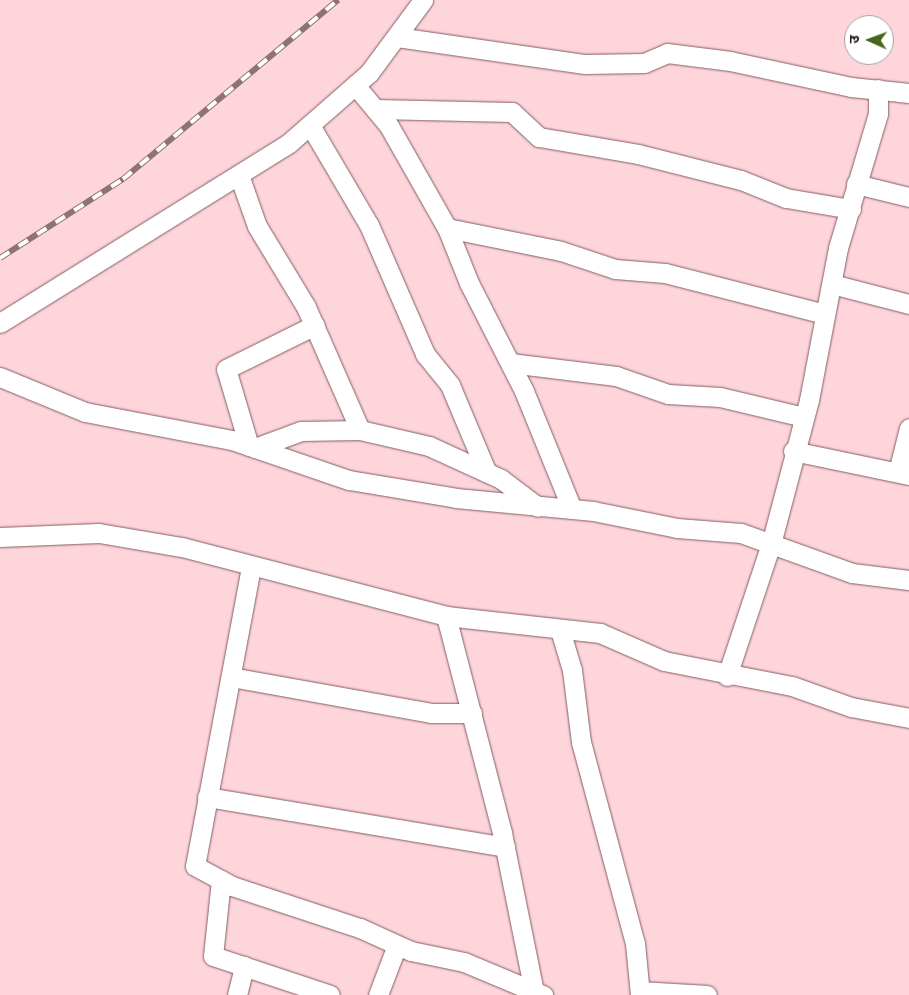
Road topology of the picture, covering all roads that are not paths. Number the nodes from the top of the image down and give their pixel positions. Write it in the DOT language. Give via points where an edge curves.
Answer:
graph roads {
  1 [pos="423,0"];
  2 [pos="397,37"];
  3 [pos="355,85"];
  4 [pos="878,90"];
  5 [pos="909,93"];
  6 [pos="374,108"];
  7 [pos="310,125"];
  8 [pos="239,175"];
  9 [pos="856,184"];
  10 [pos="909,197"];
  11 [pos="851,209"];
  12 [pos="447,228"];
  13 [pos="832,284"];
  14 [pos="909,304"];
  15 [pos="825,314"];
  16 [pos="0,323"];
  17 [pos="314,325"];
  18 [pos="510,363"];
  19 [pos="0,377"];
  20 [pos="803,417"];
  21 [pos="909,428"];
  22 [pos="360,430"];
  23 [pos="252,447"];
  24 [pos="793,451"];
  25 [pos="486,472"];
  26 [pos="904,473"];
  27 [pos="538,507"];
  28 [pos="572,509"];
  29 [pos="0,537"];
  30 [pos="771,544"];
  31 [pos="251,567"];
  32 [pos="909,580"];
  33 [pos="446,616"];
  34 [pos="560,630"];
  35 [pos="727,676"];
  36 [pos="231,677"];
  37 [pos="472,713"];
  38 [pos="909,718"];
  39 [pos="207,797"];
  40 [pos="505,847"];
  41 [pos="221,880"];
  42 [pos="397,945"];
  43 [pos="244,966"];
  44 [pos="539,993"];
  45 [pos="640,993"];
  46 [pos="237,995"];
  47 [pos="330,995"];
  48 [pos="378,995"];
  49 [pos="707,995"];
  1 -- 2 [label="street"];
  2 -- 3 [label="street"];
  2 -- 4 [label="street" via="585,64 644,63 667,53"];
  3 -- 6 [label="street"];
  3 -- 7 [label="street"];
  4 -- 5 [label="street"];
  4 -- 9 [label="street" via="878,114"];
  6 -- 11 [label="street" via="512,112 539,137 638,154 741,180 786,198"];
  6 -- 12 [label="street"];
  7 -- 8 [label="street"];
  7 -- 25 [label="street" via="369,226 425,354 450,385"];
  8 -- 16 [label="street"];
  8 -- 17 [label="street" via="257,226"];
  9 -- 10 [label="street"];
  9 -- 11 [label="street"];
  11 -- 13 [label="street"];
  12 -- 15 [label="street" via="561,251 615,268 674,275"];
  12 -- 18 [label="street"];
  13 -- 14 [label="street"];
  13 -- 15 [label="street"];
  15 -- 20 [label="street"];
  17 -- 22 [label="street"];
  17 -- 23 [label="street" via="226,369"];
  18 -- 20 [label="street" via="616,376 668,394 720,397"];
  18 -- 28 [label="street"];
  19 -- 23 [label="street" via="85,412"];
  20 -- 24 [label="street"];
  21 -- 26 [label="street"];
  22 -- 23 [label="street" via="301,431"];
  22 -- 25 [label="street" via="429,446"];
  23 -- 27 [label="street" via="349,480"];
  24 -- 26 [label="street"];
  24 -- 30 [label="street"];
  25 -- 27 [label="street"];
  27 -- 28 [label="street"];
  28 -- 30 [label="street" via="677,528 741,533"];
  29 -- 31 [label="street" via="99,533 182,547"];
  30 -- 32 [label="street" via="852,573"];
  30 -- 35 [label="street"];
  31 -- 33 [label="street"];
  31 -- 36 [label="street"];
  33 -- 34 [label="street"];
  33 -- 37 [label="street"];
  34 -- 35 [label="street" via="600,633 664,661"];
  34 -- 45 [label="street" via="572,670 580,742 635,944"];
  35 -- 38 [label="street" via="792,686 851,707"];
  36 -- 37 [label="street" via="431,713"];
  36 -- 39 [label="street"];
  37 -- 40 [label="street"];
  39 -- 40 [label="street"];
  39 -- 41 [label="street" via="195,866"];
  40 -- 44 [label="street"];
  41 -- 42 [label="street"];
  41 -- 43 [label="street" via="213,956"];
  42 -- 44 [label="street" via="464,962"];
  42 -- 48 [label="street"];
  43 -- 46 [label="street"];
  43 -- 47 [label="street"];
  45 -- 49 [label="street"];
}
